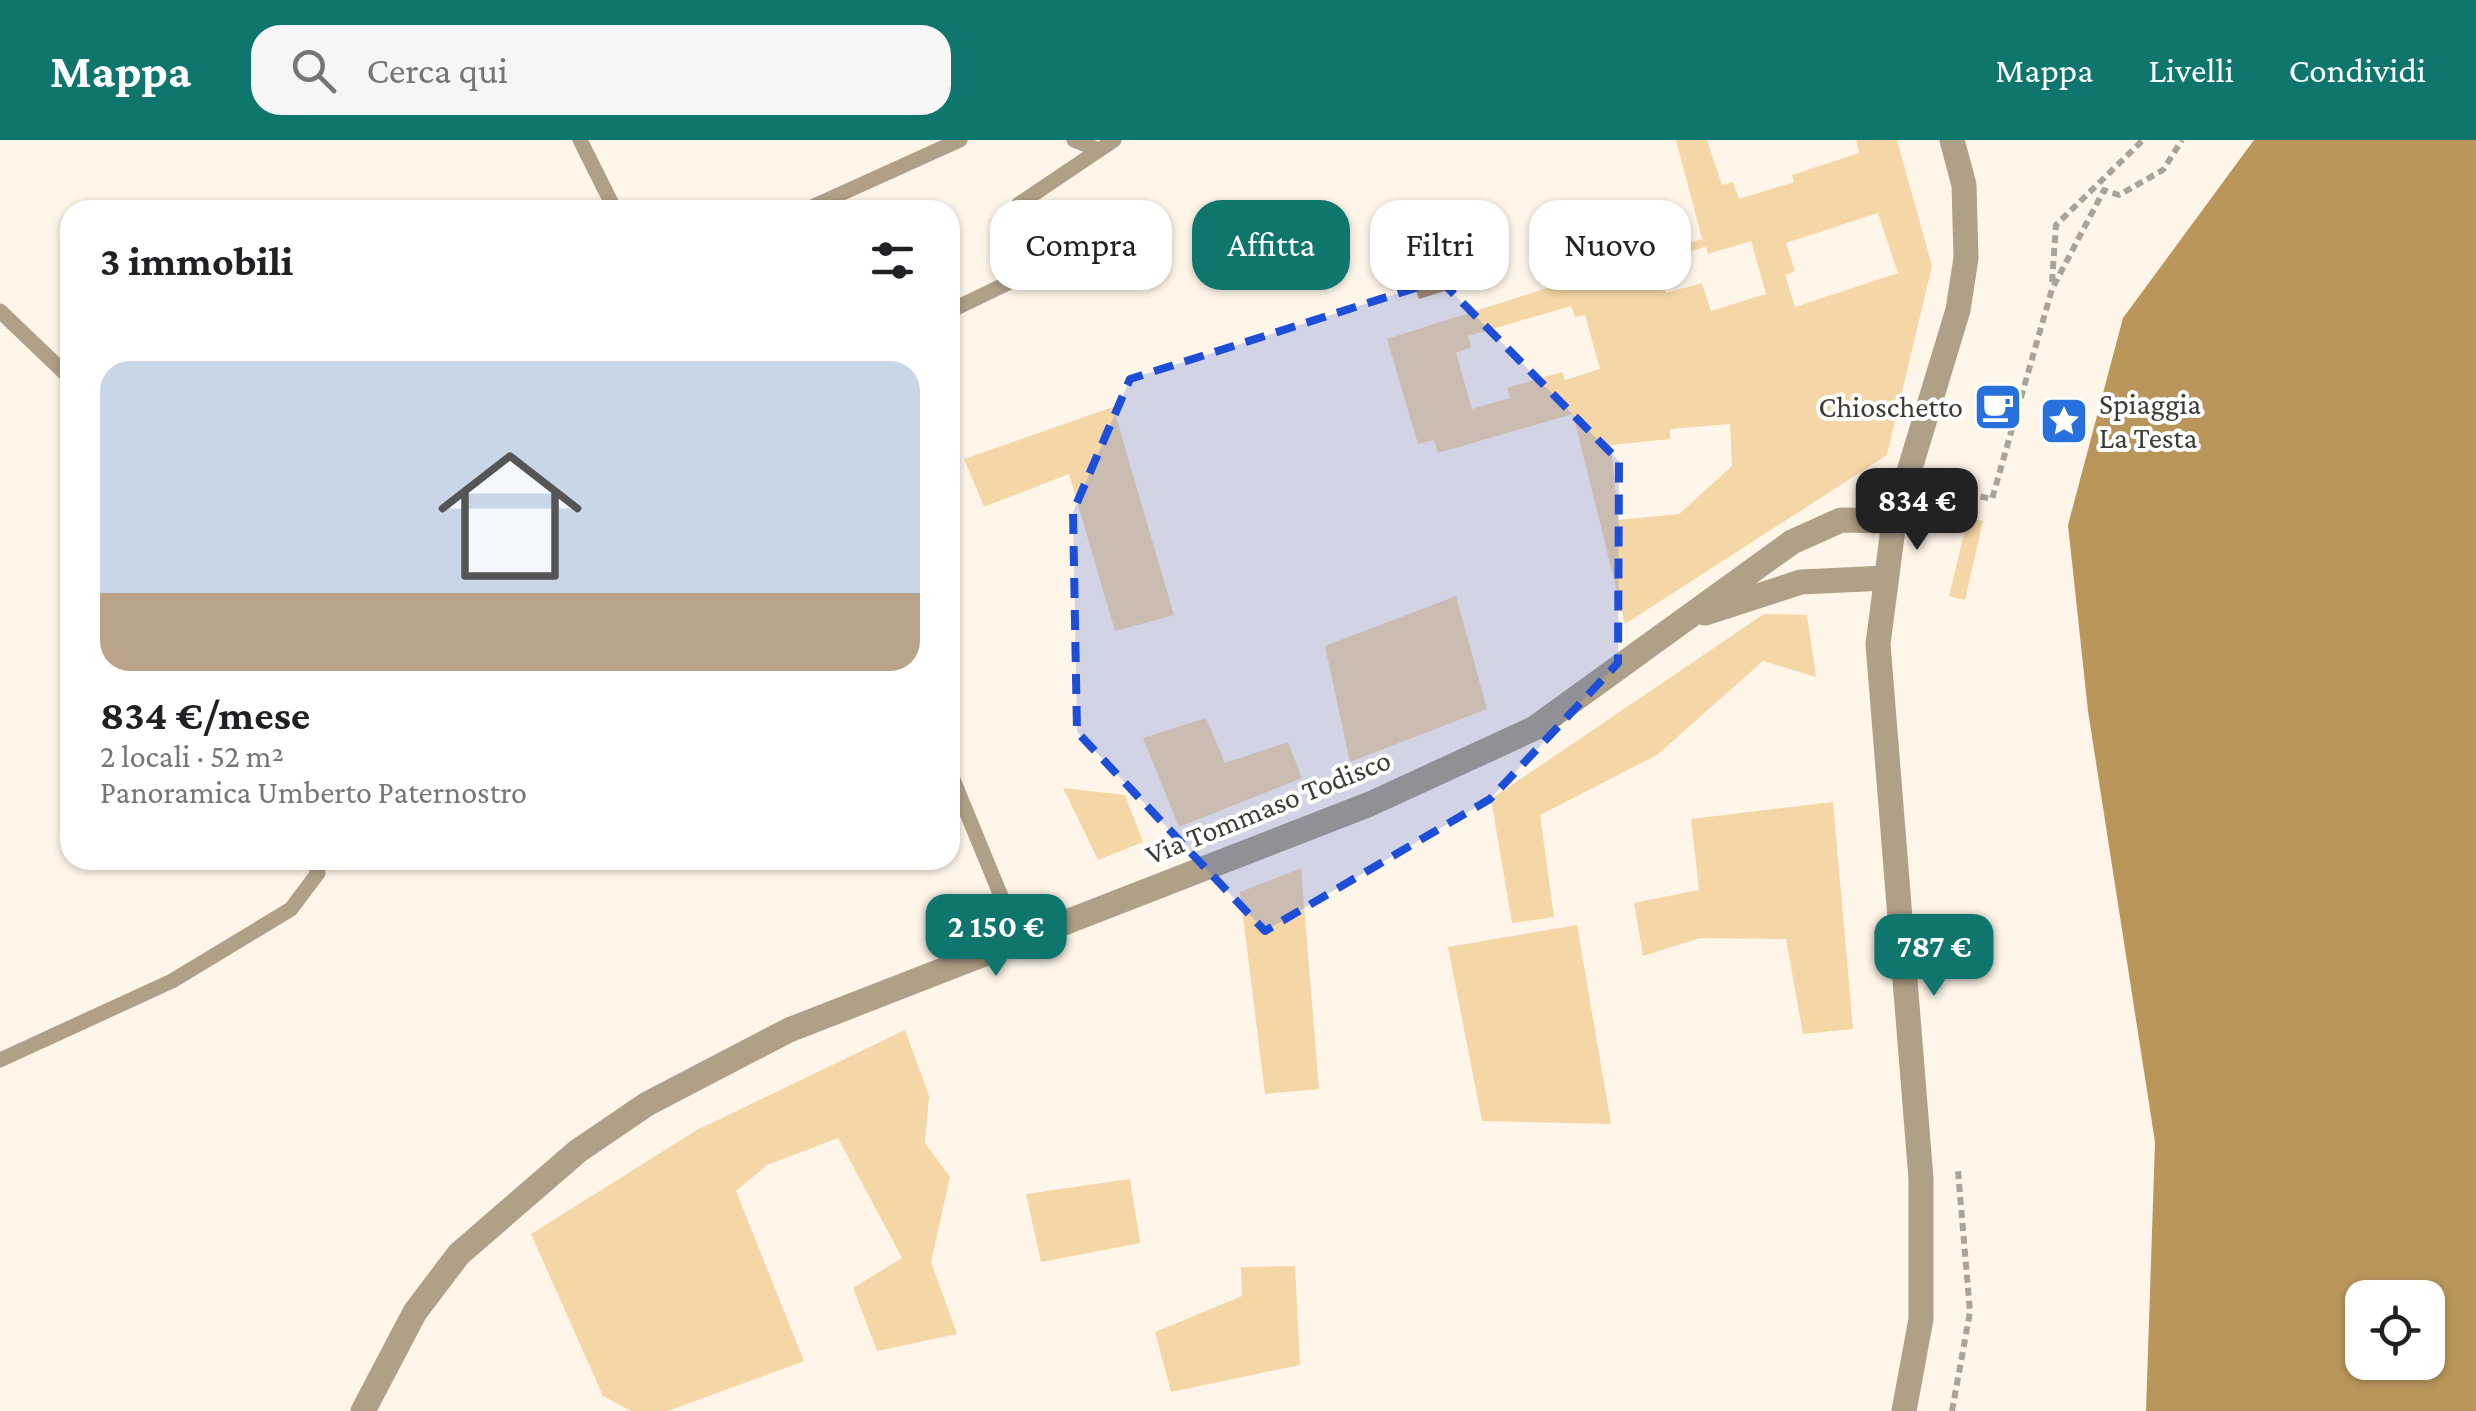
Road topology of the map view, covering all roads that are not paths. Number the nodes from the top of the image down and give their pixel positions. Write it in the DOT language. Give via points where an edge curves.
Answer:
graph roads {
  1 [pos="580,140"];
  2 [pos="960,140"];
  3 [pos="1074,140"];
  4 [pos="1114,140"];
  5 [pos="1952,140"];
  6 [pos="1098,150"];
  7 [pos="610,200"];
  8 [pos="827,200"];
  9 [pos="960,305"];
  10 [pos="0,311"];
  11 [pos="60,368"];
  12 [pos="1894,522"];
  13 [pos="1886,578"];
  14 [pos="1676,622"];
  15 [pos="960,796"];
  16 [pos="317,870"];
  17 [pos="1019,940"];
  18 [pos="0,1060"];
  19 [pos="362,1411"];
  20 [pos="1904,1411"];
  1 -- 7 [label="lane"];
  2 -- 8 [label="lane"];
  3 -- 6 [label="lane"];
  4 -- 6 [label="lane"];
  5 -- 12 [label="street" via="1964,185 1966,258 1958,310"];
  6 -- 9 [label="lane" via="1019,204 1034,270"];
  10 -- 11 [label="lane"];
  12 -- 13 [label="street"];
  12 -- 14 [label="street, Via Tommaso Todisco" via="1841,520 1792,542"];
  13 -- 14 [label="street, Via Tommaso Todisco" via="1801,582"];
  13 -- 20 [label="street" via="1878,644 1920,1179 1921,1319"];
  14 -- 17 [label="street, Via Tommaso Todisco" via="1535,728 1370,804"];
  15 -- 17 [label="lane"];
  16 -- 18 [label="lane" via="290,909 172,981"];
  17 -- 19 [label="street, Via Tommaso Todisco" via="788,1030 647,1104 578,1151 459,1254 415,1312"];
}
